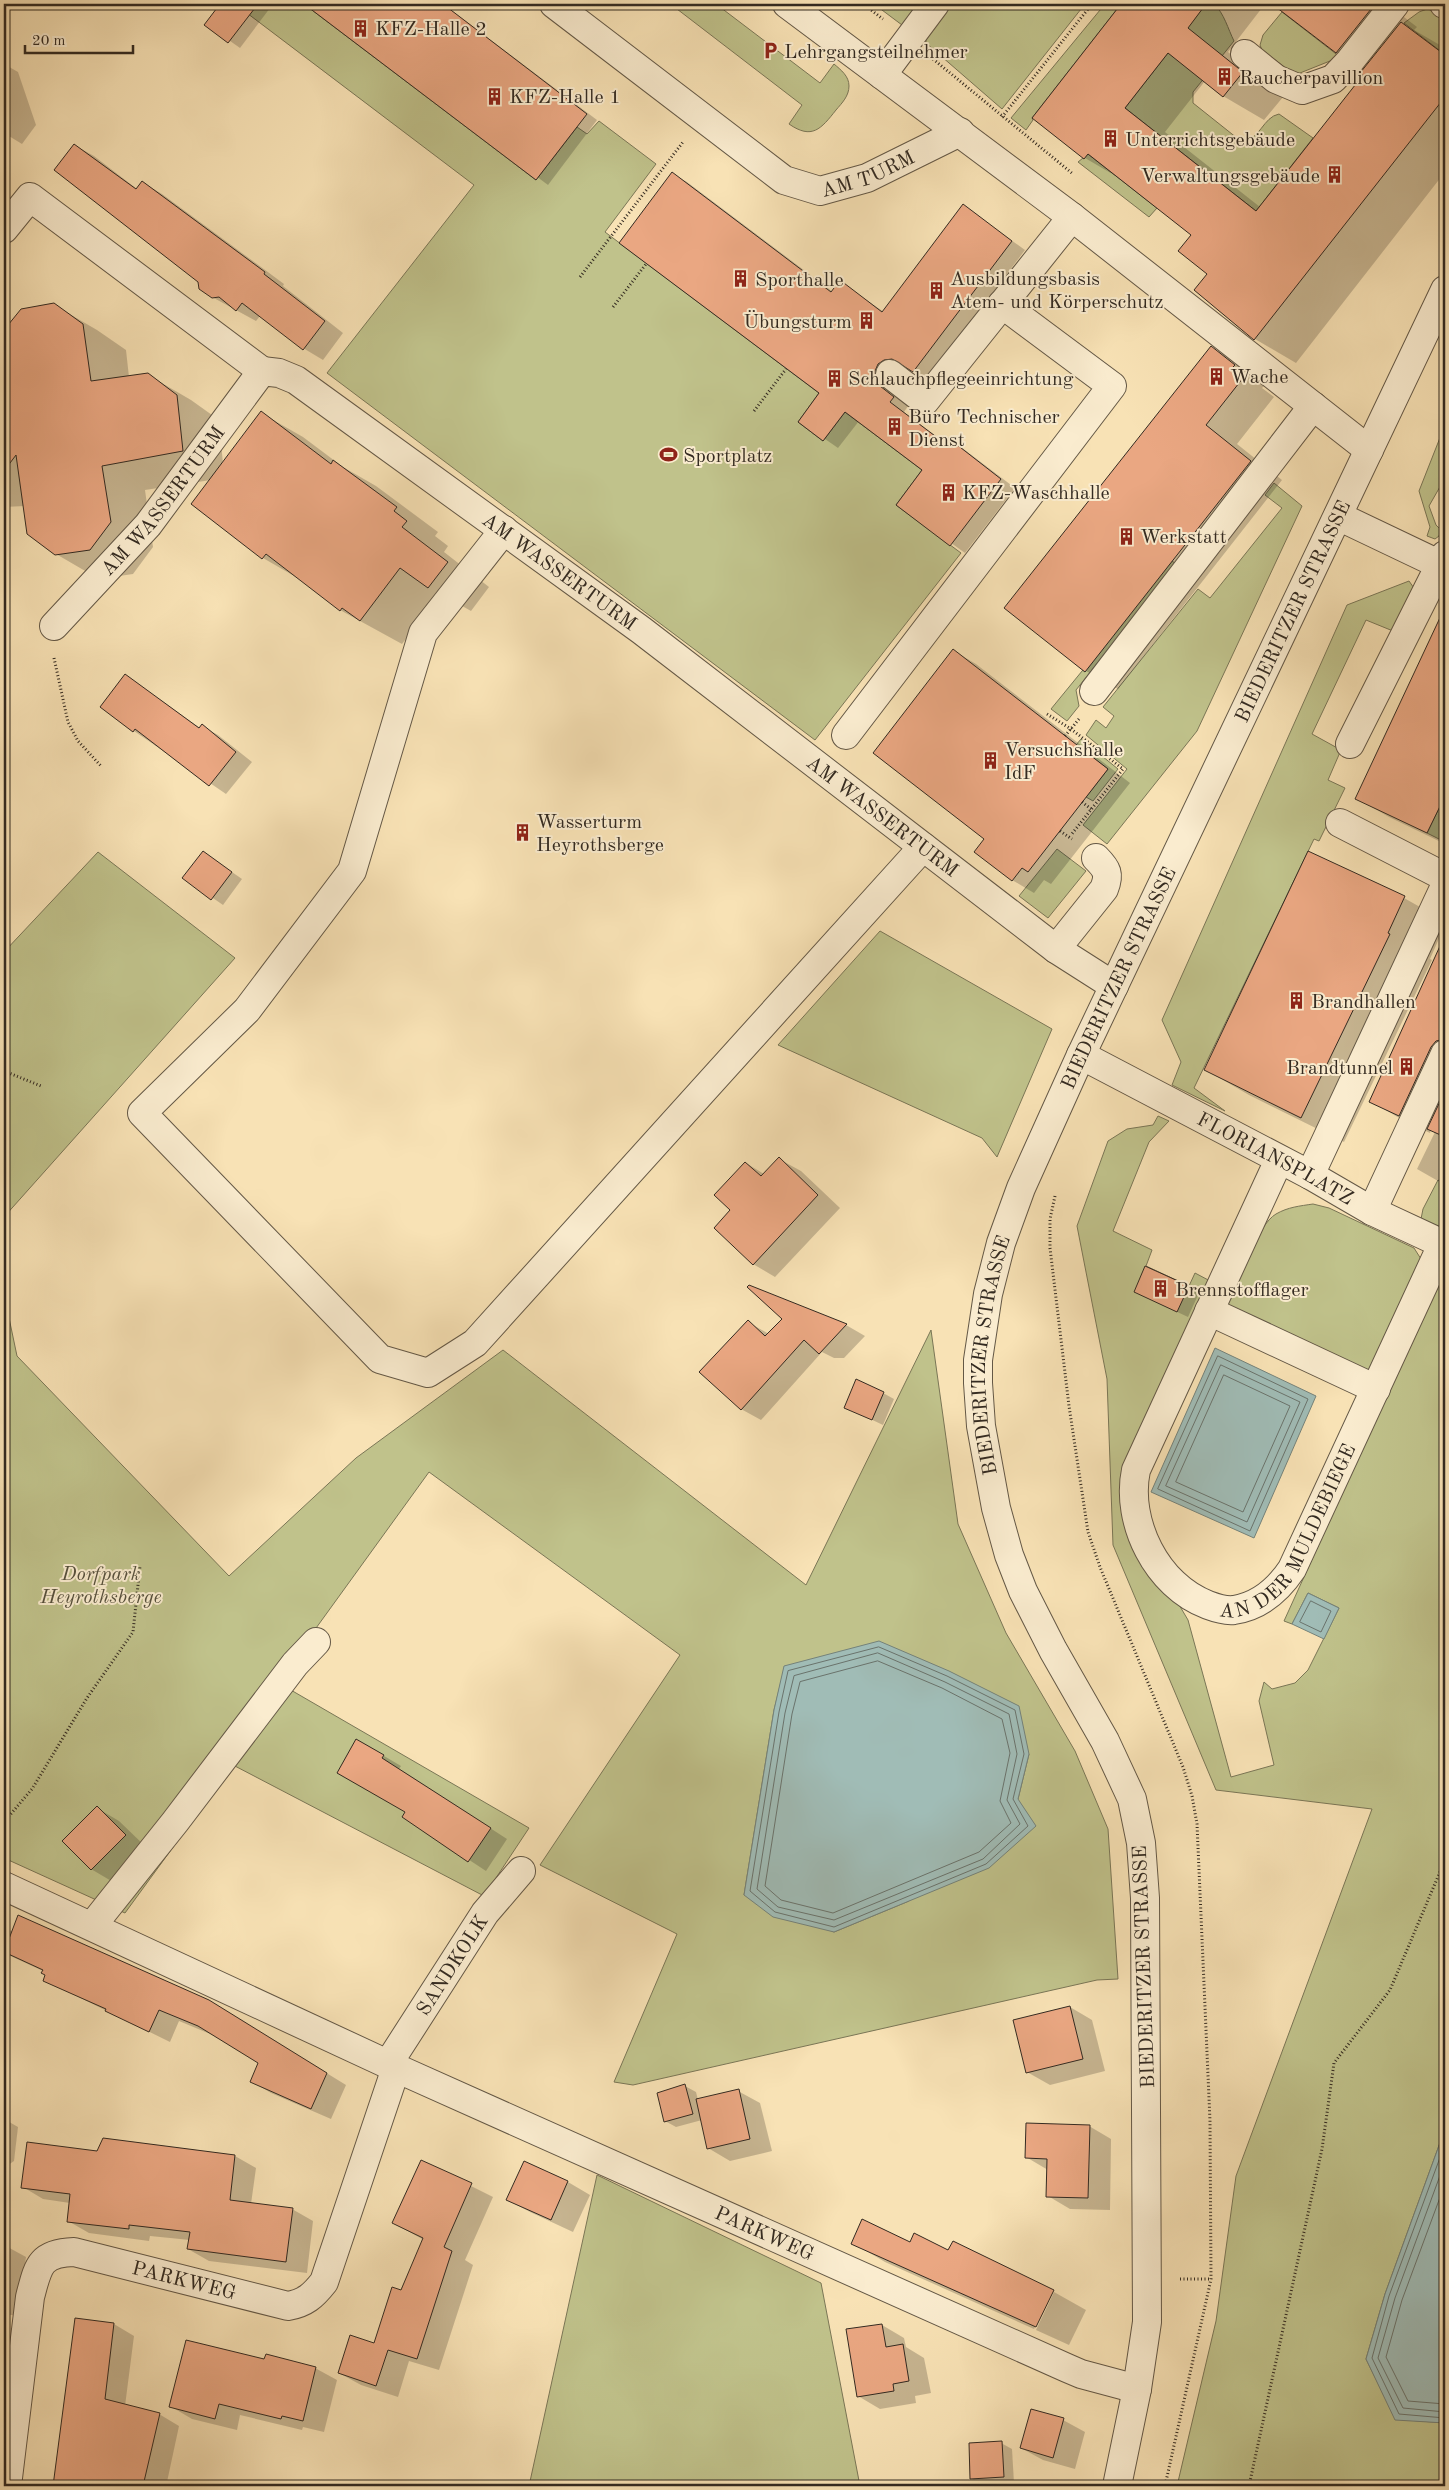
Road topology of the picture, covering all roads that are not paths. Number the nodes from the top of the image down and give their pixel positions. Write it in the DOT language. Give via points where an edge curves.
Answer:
graph roads {
  1 [pos="554,4"];
  2 [pos="788,4"];
  3 [pos="935,4"];
  4 [pos="1395,4"];
  5 [pos="1245,54"];
  6 [pos="882,75"];
  7 [pos="960,132"];
  8 [pos="1072,217"];
  9 [pos="4,229"];
  10 [pos="1445,290"];
  11 [pos="1002,304"];
  12 [pos="262,371"];
  13 [pos="890,374"];
  14 [pos="1313,406"];
  15 [pos="1369,450"];
  16 [pos="1338,516"];
  17 [pos="504,530"];
  18 [pos="1439,561"];
  19 [pos="54,626"];
  20 [pos="1094,691"];
  21 [pos="846,735"];
  22 [pos="1350,744"];
  23 [pos="1340,823"];
  24 [pos="923,847"];
  25 [pos="1096,858"];
  26 [pos="1445,876"];
  27 [pos="1445,886"];
  28 [pos="1056,949"];
  29 [pos="1114,986"];
  30 [pos="1445,1054"];
  31 [pos="1081,1055"];
  32 [pos="1279,1160"];
  33 [pos="1310,1175"];
  34 [pos="1372,1211"];
  35 [pos="1444,1245"];
  36 [pos="1210,1311"];
  37 [pos="1376,1389"];
  38 [pos="316,1642"];
  39 [pos="521,1871"];
  40 [pos="4,1886"];
  41 [pos="92,1926"];
  42 [pos="392,2066"];
  43 [pos="1137,2390"];
  44 [pos="7,2486"];
  45 [pos="1117,2486"];
  1 -- 7 [label="street, AM TURM" via="784,180 820,191 867,178"];
  2 -- 6 [label="street"];
  3 -- 6 [label="street"];
  4 -- 5 [label="street" via="1333,79 1302,90 1276,79"];
  6 -- 7 [label="street"];
  7 -- 8 [label="street"];
  8 -- 11 [label="street"];
  8 -- 14 [label="street" via="1230,340 1283,371"];
  9 -- 12 [label="street" via="30,197"];
  10 -- 15 [label="street, BIEDERITZER STRASSE"];
  11 -- 13 [label="street" via="925,401"];
  11 -- 21 [label="street" via="1112,386"];
  12 -- 17 [label="street, AM WASSERTURM" via="280,373 296,380"];
  12 -- 19 [label="street, AM WASSERTURM" via="148,524"];
  14 -- 15 [label="street"];
  14 -- 20 [label="street"];
  15 -- 16 [label="street, BIEDERITZER STRASSE"];
  16 -- 18 [label="street"];
  16 -- 29 [label="street, BIEDERITZER STRASSE"];
  17 -- 24 [label="street, AM WASSERTURM" via="641,630"];
  17 -- 24 [label="street" via="423,633 352,871 246,1010 142,1112 380,1359 428,1374 475,1342"];
  18 -- 22 [label="street"];
  23 -- 26 [label="street"];
  24 -- 28 [label="street, AM WASSERTURM"];
  25 -- 28 [label="street" via="1106,868 1108,879 1104,889"];
  27 -- 33 [label="street"];
  28 -- 29 [label="street, AM WASSERTURM"];
  29 -- 31 [label="street, BIEDERITZER STRASSE"];
  30 -- 34 [label="street"];
  31 -- 32 [label="street, FLORIANSPLATZ"];
  31 -- 43 [label="street, BIEDERITZER STRASSE" via="1021,1188 1001,1243 988,1294 978,1360 978,1401 996,1508 1009,1555 1050,1643 1117,1765 1132,1799 1138,1823 1145,1898 1147,2322"];
  32 -- 33 [label="street, FLORIANSPLATZ"];
  32 -- 36 [label="street, AN DER MULDEBIEGE"];
  33 -- 34 [label="street, FLORIANSPLATZ"];
  34 -- 35 [label="street, FLORIANSPLATZ"];
  35 -- 37 [label="street, AN DER MULDEBIEGE"];
  36 -- 37 [label="street"];
  36 -- 37 [label="street, AN DER MULDEBIEGE" via="1136,1470 1133,1485 1136,1518 1156,1562 1176,1584 1201,1602 1233,1610 1266,1598 1281,1584 1292,1569"];
  38 -- 41 [label="street" via="295,1664"];
  39 -- 42 [label="street, SANDKOLK" via="485,1912"];
  40 -- 41 [label="street, PARKWEG"];
  41 -- 42 [label="street, PARKWEG"];
  42 -- 43 [label="street, PARKWEG" via="1082,2374"];
  42 -- 44 [label="street, PARKWEG" via="324,2282 313,2296 301,2304 288,2306 74,2252 56,2252 45,2258 36,2272 30,2297"];
  43 -- 45 [label="street, BIEDERITZER STRASSE"];
}
